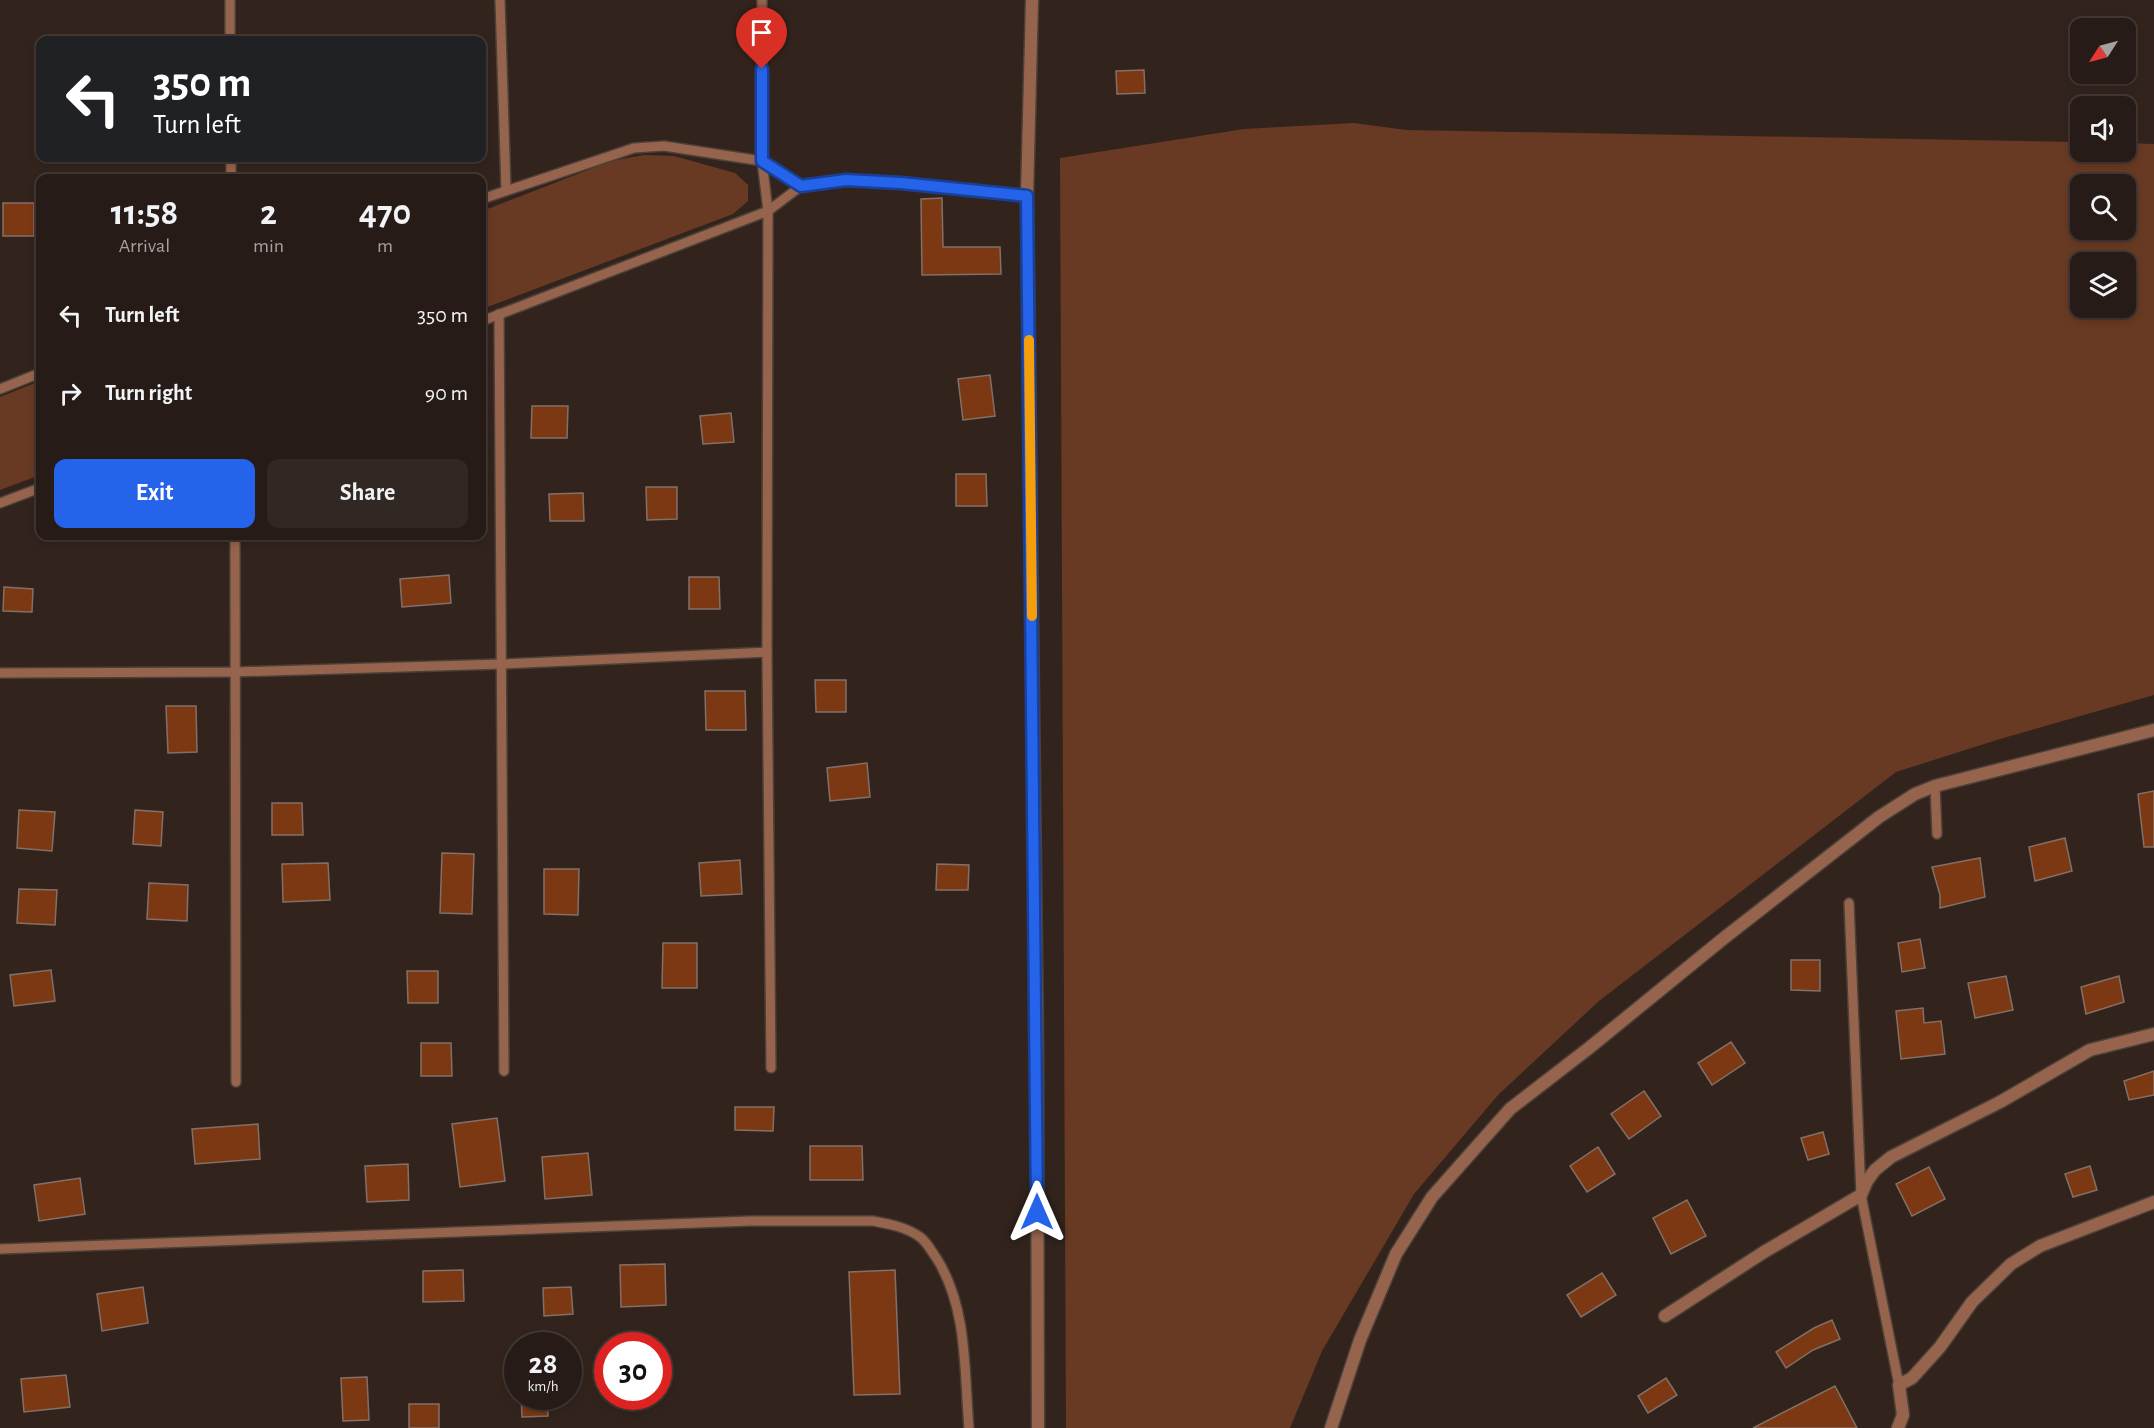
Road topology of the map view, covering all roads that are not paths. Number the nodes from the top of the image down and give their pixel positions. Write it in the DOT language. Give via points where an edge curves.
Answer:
graph roads {
  1 [pos="230,0"];
  2 [pos="500,0"];
  3 [pos="762,0"];
  4 [pos="1032,0"];
  5 [pos="230,36"];
  6 [pos="762,161"];
  7 [pos="801,186"];
  8 [pos="506,190"];
  9 [pos="1027,196"];
  10 [pos="486,198"];
  11 [pos="768,211"];
  12 [pos="499,314"];
  13 [pos="486,319"];
  14 [pos="36,375"];
  15 [pos="0,389"];
  16 [pos="36,490"];
  17 [pos="0,503"];
  18 [pos="235,540"];
  19 [pos="768,652"];
  20 [pos="502,664"];
  21 [pos="234,672"];
  22 [pos="0,673"];
  23 [pos="2154,730"];
  24 [pos="1935,786"];
  25 [pos="1937,834"];
  26 [pos="1849,903"];
  27 [pos="2154,1034"];
  28 [pos="771,1068"];
  29 [pos="504,1071"];
  30 [pos="236,1082"];
  31 [pos="1862,1195"];
  32 [pos="2154,1202"];
  33 [pos="0,1249"];
  34 [pos="1665,1316"];
  35 [pos="1899,1385"];
  36 [pos="969,1428"];
  37 [pos="1038,1428"];
  38 [pos="1331,1428"];
  39 [pos="1898,1428"];
  1 -- 5 [label="lane"];
  2 -- 8 [label="lane"];
  3 -- 6 [label="lane"];
  4 -- 9 [label="street"];
  6 -- 7 [label="lane"];
  6 -- 8 [label="lane" via="664,146 634,148"];
  6 -- 11 [label="lane"];
  7 -- 9 [label="lane" via="846,180"];
  7 -- 11 [label="lane"];
  8 -- 10 [label="lane"];
  9 -- 37 [label="street"];
  11 -- 12 [label="lane"];
  11 -- 19 [label="lane"];
  12 -- 13 [label="lane"];
  12 -- 20 [label="lane"];
  14 -- 15 [label="lane"];
  16 -- 17 [label="lane"];
  18 -- 21 [label="lane"];
  19 -- 20 [label="lane"];
  19 -- 28 [label="lane"];
  20 -- 21 [label="lane"];
  20 -- 29 [label="lane"];
  21 -- 22 [label="lane"];
  21 -- 30 [label="lane"];
  23 -- 24 [label="street"];
  24 -- 25 [label="lane"];
  24 -- 38 [label="street" via="1879,817 1510,1108 1432,1197 1396,1254 1360,1340"];
  26 -- 31 [label="lane"];
  27 -- 31 [label="street" via="2090,1050 2000,1102 1891,1157 1875,1170"];
  31 -- 34 [label="street"];
  31 -- 35 [label="lane"];
  32 -- 35 [label="street" via="2040,1246 2011,1264 1972,1302 1912,1378"];
  33 -- 36 [label="lane" via="750,1221 888,1223 922,1239 944,1271 955,1297"];
  35 -- 39 [label="street" via="1903,1415"];
}
